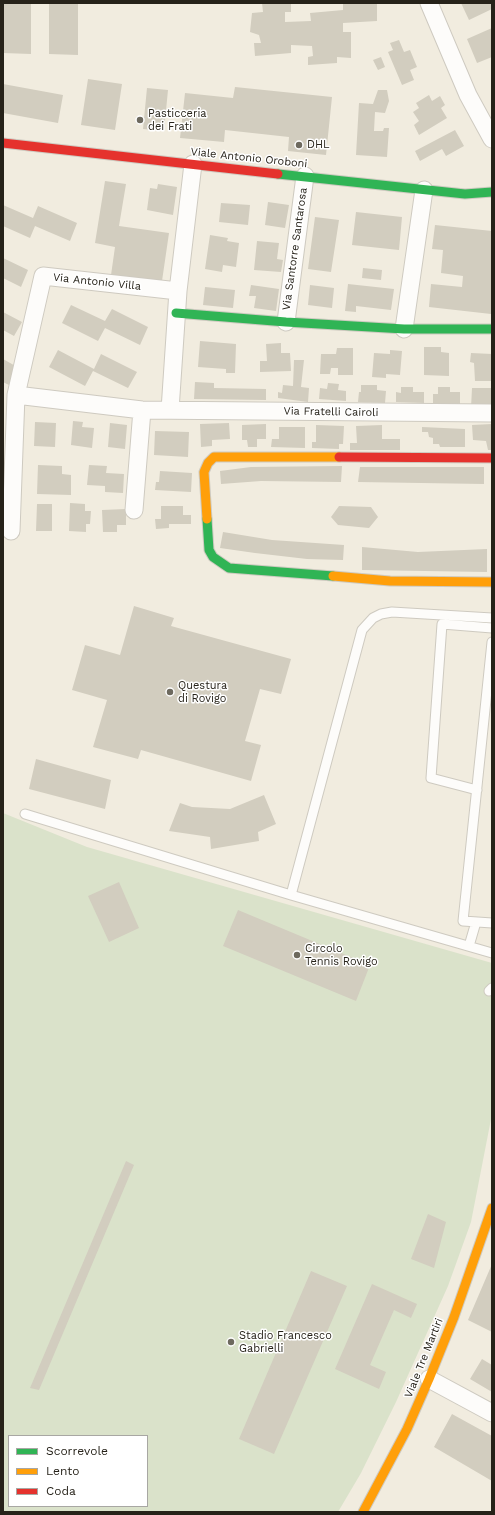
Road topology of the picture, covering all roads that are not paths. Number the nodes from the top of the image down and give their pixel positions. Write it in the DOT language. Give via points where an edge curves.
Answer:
graph roads {
  1 [pos="429,3"];
  2 [pos="492,139"];
  3 [pos="3,143"];
  4 [pos="193,164"];
  5 [pos="305,176"];
  6 [pos="424,190"];
  7 [pos="492,192"];
  8 [pos="178,291"];
  9 [pos="176,312"];
  10 [pos="286,322"];
  11 [pos="404,329"];
  12 [pos="492,329"];
  13 [pos="16,395"];
  14 [pos="142,410"];
  15 [pos="170,410"];
  16 [pos="492,413"];
  17 [pos="492,458"];
  18 [pos="134,510"];
  19 [pos="11,531"];
  20 [pos="492,582"];
  21 [pos="492,618"];
  22 [pos="492,628"];
  23 [pos="492,642"];
  24 [pos="477,790"];
  25 [pos="25,814"];
  26 [pos="291,895"];
  27 [pos="476,922"];
  28 [pos="492,923"];
  29 [pos="469,946"];
  30 [pos="492,953"];
  31 [pos="492,1208"];
  32 [pos="429,1379"];
  33 [pos="492,1413"];
  34 [pos="363,1512"];
  1 -- 2 [label="street" via="468,95"];
  3 -- 4 [label="street, Viale Antonio Oroboni"];
  4 -- 5 [label="street, Viale Antonio Oroboni"];
  4 -- 8 [label="street"];
  5 -- 6 [label="street, Viale Antonio Oroboni"];
  5 -- 10 [label="street, Via Santorre Santarosa"];
  6 -- 7 [label="street, Viale Antonio Oroboni" via="465,194"];
  6 -- 11 [label="street"];
  8 -- 9 [label="street"];
  8 -- 13 [label="street, Via Antonio Villa" via="43,276"];
  9 -- 10 [label="street, Via Santorre Santarosa"];
  9 -- 15 [label="street"];
  10 -- 11 [label="street, Via Santorre Santarosa"];
  11 -- 12 [label="street, Via Santorre Santarosa"];
  13 -- 14 [label="street"];
  13 -- 19 [label="street, Via Antonio Villa"];
  14 -- 15 [label="street"];
  14 -- 18 [label="street"];
  15 -- 16 [label="street, Via Fratelli Cairoli"];
  17 -- 20 [label="street" via="214,457 204,472 210,550 213,557 228,568 390,581"];
  21 -- 26 [label="lane" via="392,612 373,618 362,630"];
  22 -- 24 [label="lane" via="442,624 431,778"];
  23 -- 24 [label="lane"];
  24 -- 27 [label="lane" via="463,921"];
  25 -- 26 [label="lane"];
  26 -- 29 [label="lane"];
  27 -- 28 [label="lane"];
  27 -- 29 [label="lane"];
  29 -- 30 [label="lane"];
  31 -- 32 [label="street, Viale Tre Martiri" via="454,1317"];
  32 -- 33 [label="street"];
  32 -- 34 [label="street, Viale Tre Martiri" via="407,1429"];
}
